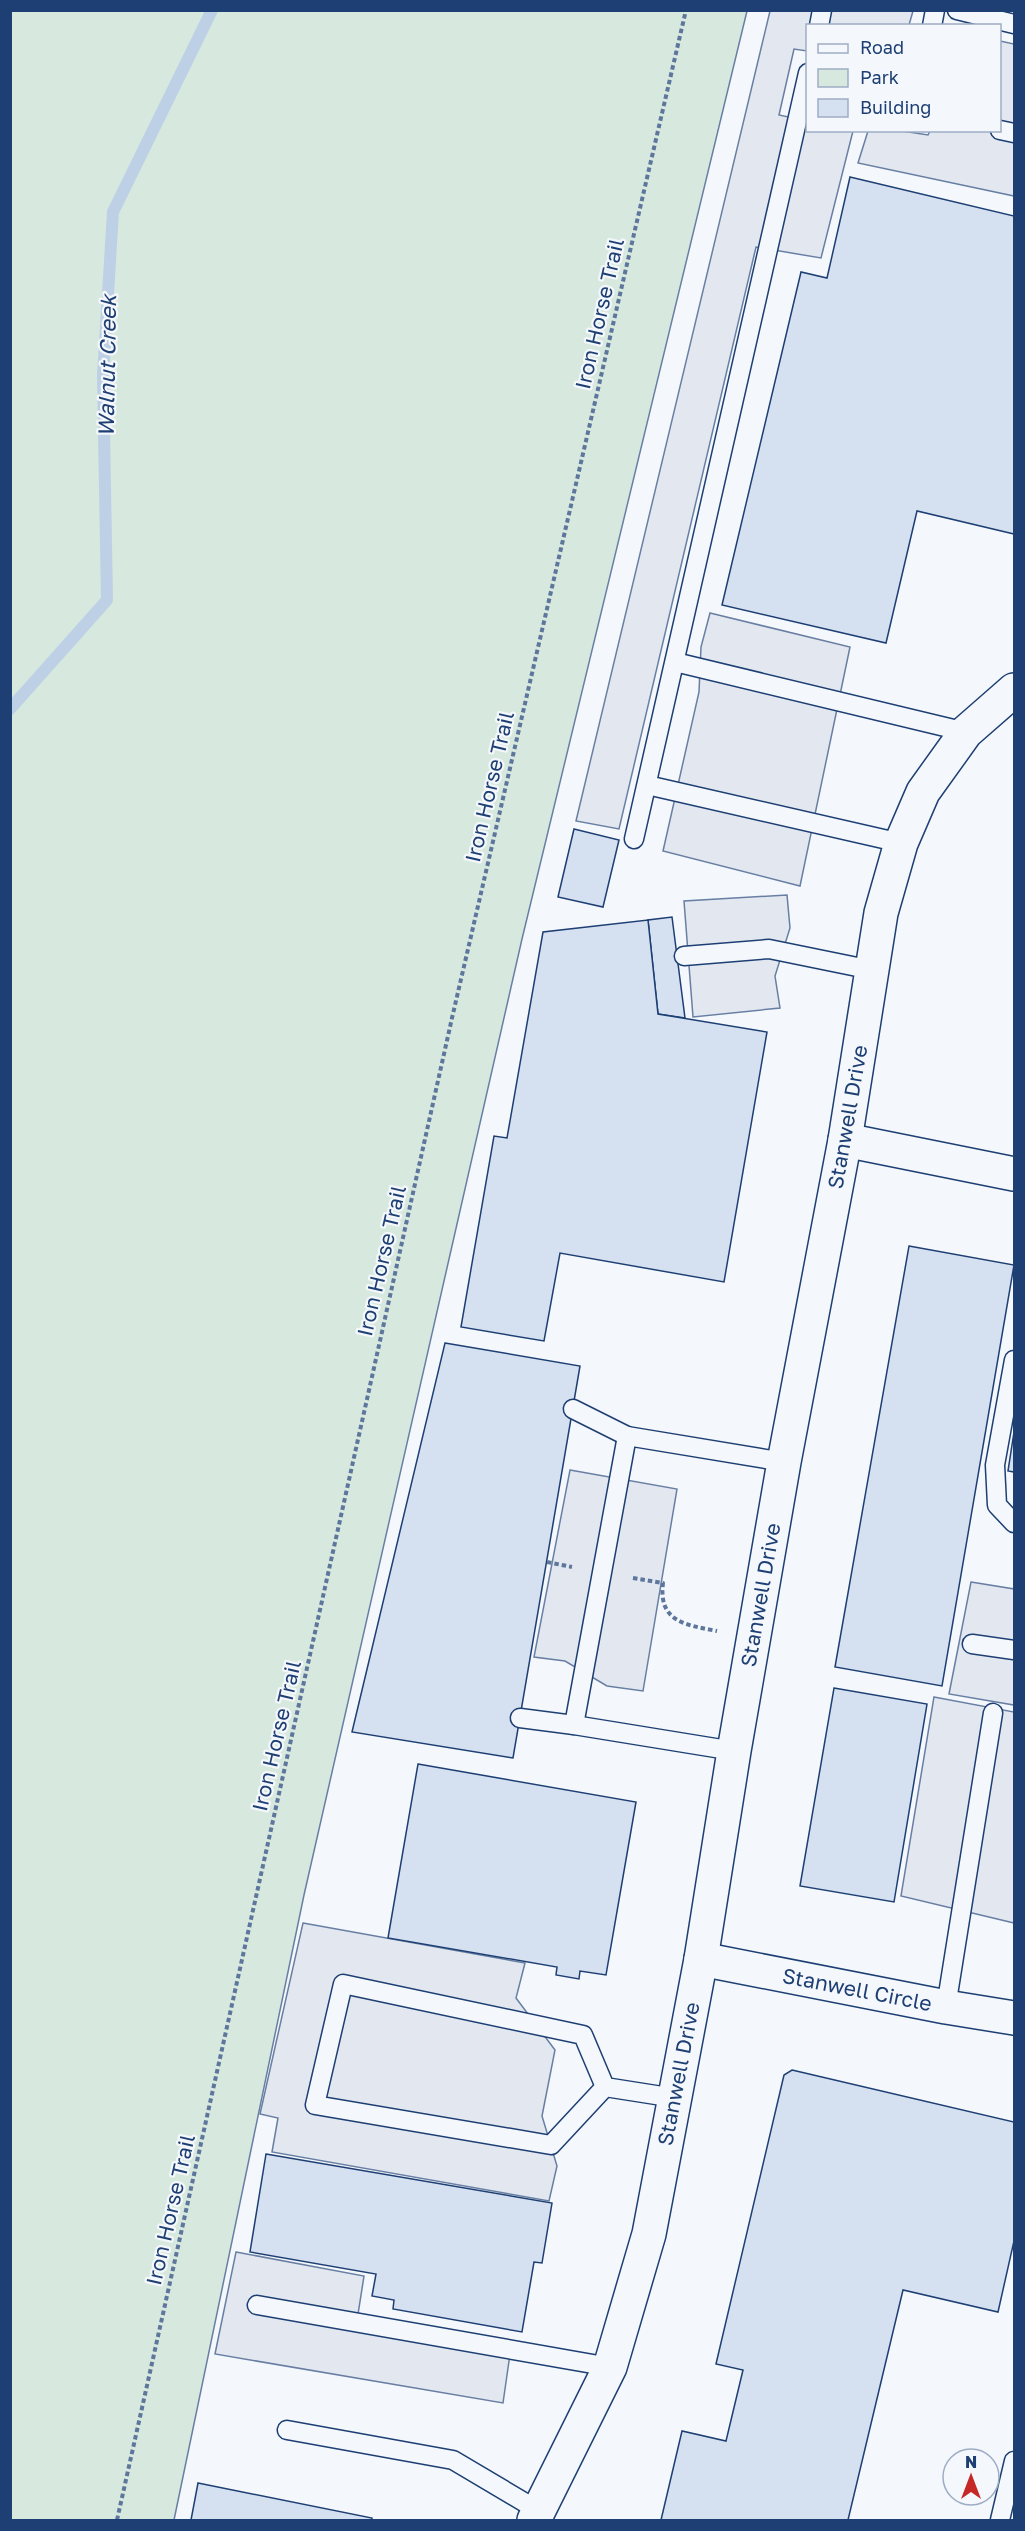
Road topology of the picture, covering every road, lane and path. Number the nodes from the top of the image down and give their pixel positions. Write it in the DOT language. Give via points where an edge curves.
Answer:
graph roads {
  1 [pos="686,10"];
  2 [pos="957,10"];
  3 [pos="1014,24"];
  4 [pos="806,83"];
  5 [pos="675,663"];
  6 [pos="1014,690"];
  7 [pos="966,732"];
  8 [pos="646,785"];
  9 [pos="633,839"];
  10 [pos="901,843"];
  11 [pos="684,956"];
  12 [pos="872,970"];
  13 [pos="844,1140"];
  14 [pos="1014,1174"];
  15 [pos="1014,1360"];
  16 [pos="573,1409"];
  17 [pos="627,1436"];
  18 [pos="784,1462"];
  19 [pos="1014,1523"];
  20 [pos="546,1562"];
  21 [pos="603,1572"];
  22 [pos="754,1638"];
  23 [pos="972,1644"];
  24 [pos="1014,1650"];
  25 [pos="993,1713"];
  26 [pos="520,1718"];
  27 [pos="574,1725"];
  28 [pos="734,1751"];
  29 [pos="701,1959"];
  30 [pos="946,2007"];
  31 [pos="1014,2018"];
  32 [pos="605,2087"];
  33 [pos="675,2098"];
  34 [pos="257,2305"];
  35 [pos="610,2367"];
  36 [pos="286,2430"];
  37 [pos="1014,2461"];
  38 [pos="536,2516"];
  39 [pos="117,2520"];
  40 [pos="1000,2520"];
  1 -- 39 [label="path, Iron Horse Trail" via="449,1029"];
  2 -- 3 [label="lane"];
  4 -- 5 [label="lane"];
  5 -- 7 [label="lane"];
  5 -- 8 [label="lane"];
  6 -- 7 [label="street, Stanwell Drive"];
  7 -- 10 [label="street, Stanwell Drive" via="923,792"];
  8 -- 9 [label="lane"];
  8 -- 10 [label="lane"];
  10 -- 12 [label="street, Stanwell Drive"];
  11 -- 12 [label="lane" via="770,949"];
  12 -- 13 [label="street, Stanwell Drive"];
  13 -- 14 [label="street"];
  13 -- 18 [label="street, Stanwell Drive"];
  15 -- 19 [label="lane" via="995,1465 997,1506"];
  16 -- 17 [label="lane"];
  17 -- 18 [label="lane"];
  17 -- 21 [label="lane"];
  18 -- 22 [label="street, Stanwell Drive"];
  20 -- 21 [label="path"];
  21 -- 22 [label="path" via="663,1583 664,1609 680,1622"];
  21 -- 27 [label="lane"];
  22 -- 28 [label="street, Stanwell Drive"];
  23 -- 24 [label="lane"];
  25 -- 30 [label="lane"];
  26 -- 27 [label="lane"];
  27 -- 28 [label="lane"];
  28 -- 29 [label="street, Stanwell Drive"];
  29 -- 30 [label="street, Stanwell Circle"];
  29 -- 33 [label="street, Stanwell Drive"];
  30 -- 31 [label="street, Stanwell Circle"];
  32 -- 32 [label="lane" via="583,2035 343,1984 315,2105 551,2145"];
  32 -- 33 [label="lane"];
  33 -- 35 [label="street, Stanwell Drive" via="649,2234"];
  34 -- 35 [label="lane"];
  35 -- 38 [label="street, Stanwell Drive"];
  36 -- 38 [label="lane" via="453,2460"];
  37 -- 40 [label="lane"];
}
